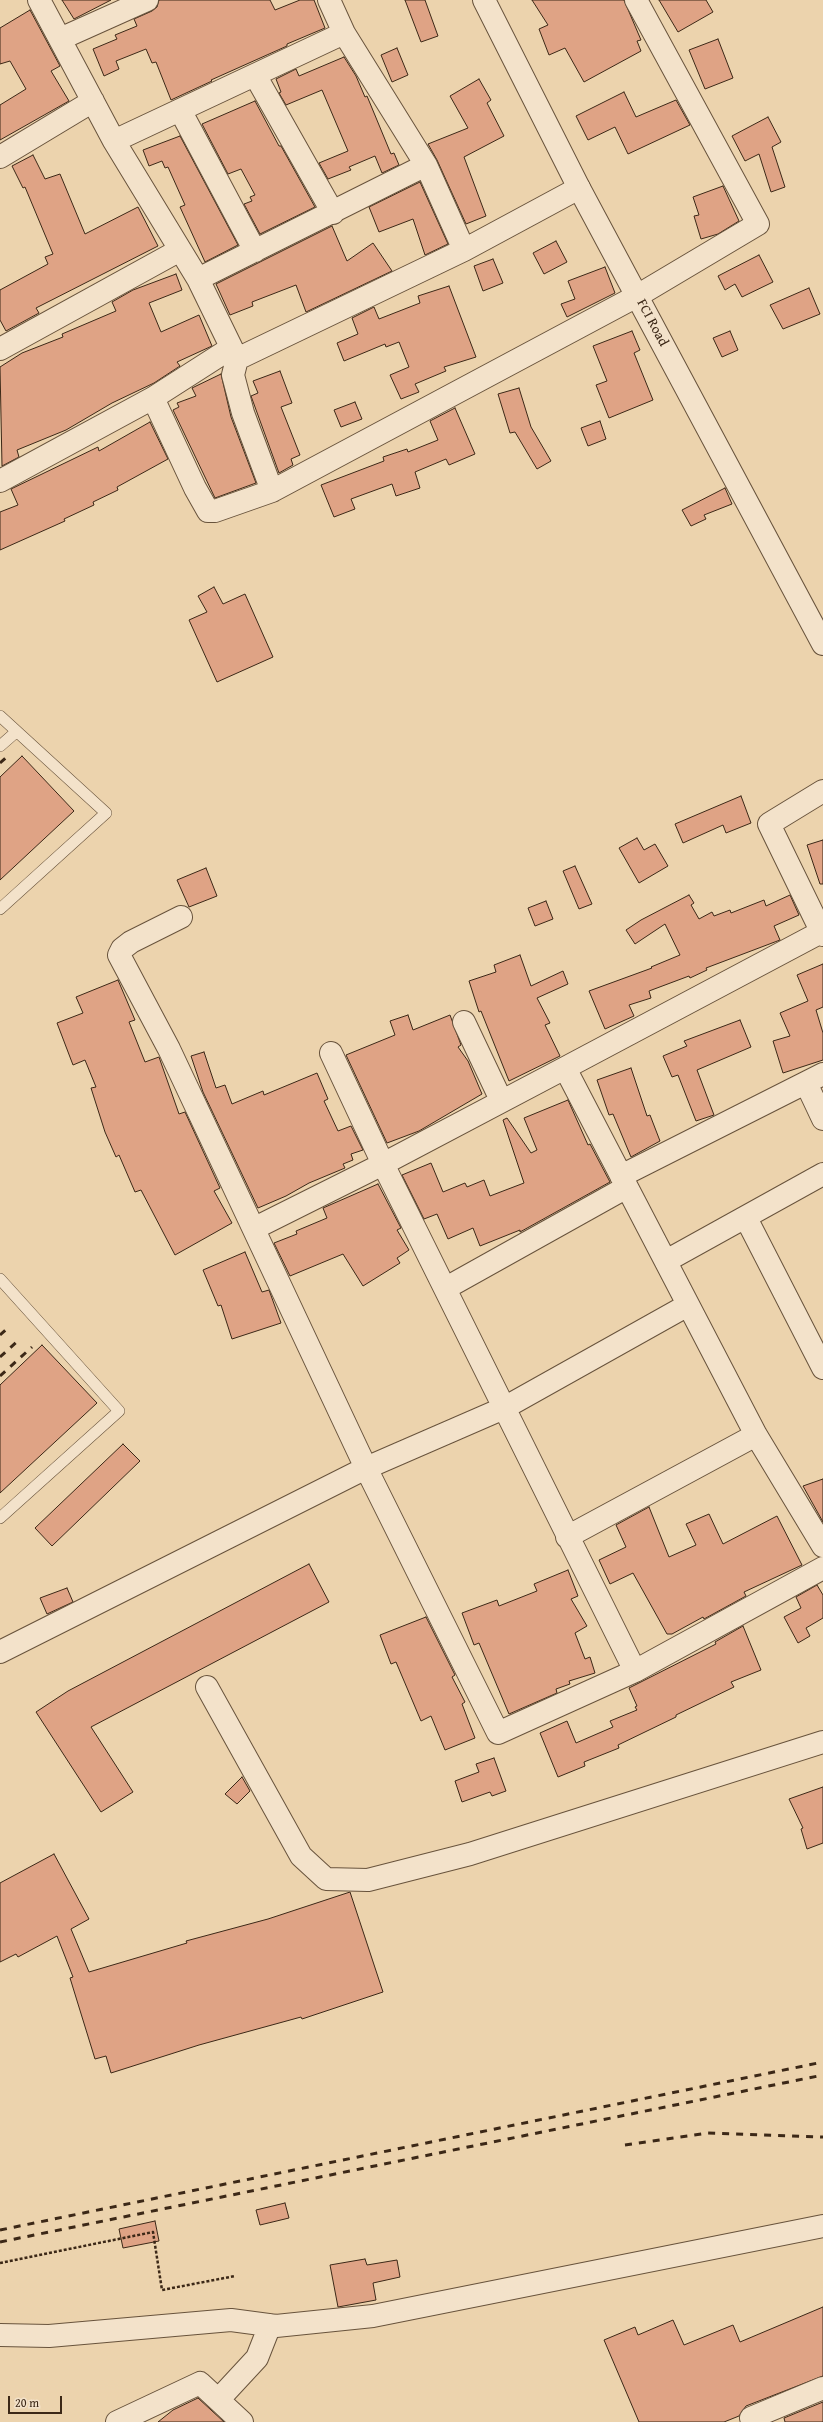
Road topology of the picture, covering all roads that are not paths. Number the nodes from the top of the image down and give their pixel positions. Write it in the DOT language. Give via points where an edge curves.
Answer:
graph roads {
  1 [pos="39,0"];
  2 [pos="147,0"];
  3 [pos="329,0"];
  4 [pos="484,0"];
  5 [pos="636,0"];
  6 [pos="344,33"];
  7 [pos="60,39"];
  8 [pos="255,74"];
  9 [pos="93,101"];
  10 [pos="180,110"];
  11 [pos="114,141"];
  12 [pos="0,157"];
  13 [pos="426,165"];
  14 [pos="579,188"];
  15 [pos="333,213"];
  16 [pos="180,250"];
  17 [pos="464,250"];
  18 [pos="256,251"];
  19 [pos="198,280"];
  20 [pos="637,296"];
  21 [pos="0,349"];
  22 [pos="234,354"];
  23 [pos="154,398"];
  24 [pos="0,481"];
  25 [pos="272,492"];
  26 [pos="823,644"];
  27 [pos="0,716"];
  28 [pos="16,732"];
  29 [pos="0,746"];
  30 [pos="823,791"];
  31 [pos="0,910"];
  32 [pos="181,917"];
  33 [pos="823,933"];
  34 [pos="464,1022"];
  35 [pos="331,1053"];
  36 [pos="565,1068"];
  37 [pos="815,1078"];
  38 [pos="501,1100"];
  39 [pos="823,1119"];
  40 [pos="383,1164"];
  41 [pos="823,1174"];
  42 [pos="624,1181"];
  43 [pos="746,1218"];
  44 [pos="254,1228"];
  45 [pos="666,1261"];
  46 [pos="0,1279"];
  47 [pos="446,1288"];
  48 [pos="688,1305"];
  49 [pos="823,1368"];
  50 [pos="504,1408"];
  51 [pos="756,1435"];
  52 [pos="366,1468"];
  53 [pos="0,1518"];
  54 [pos="567,1537"];
  55 [pos="823,1546"];
  56 [pos="823,1568"];
  57 [pos="0,1652"];
  58 [pos="635,1671"];
  59 [pos="207,1687"];
  60 [pos="823,1742"];
  61 [pos="823,2226"];
  62 [pos="270,2326"];
  63 [pos="0,2335"];
  64 [pos="823,2388"];
  65 [pos="219,2399"];
  66 [pos="751,2418"];
  67 [pos="117,2422"];
  68 [pos="242,2422"];
  1 -- 7 [label="street"];
  2 -- 7 [label="street"];
  3 -- 6 [label="street"];
  4 -- 14 [label="street, FCI Road"];
  5 -- 20 [label="street" via="758,224"];
  6 -- 8 [label="street"];
  6 -- 13 [label="street"];
  7 -- 9 [label="street"];
  8 -- 10 [label="street"];
  8 -- 15 [label="street"];
  9 -- 11 [label="street"];
  9 -- 12 [label="street"];
  10 -- 11 [label="street"];
  10 -- 18 [label="street"];
  11 -- 16 [label="street"];
  13 -- 15 [label="street"];
  13 -- 17 [label="street"];
  14 -- 17 [label="street"];
  14 -- 20 [label="street, FCI Road"];
  15 -- 18 [label="street"];
  16 -- 19 [label="street"];
  16 -- 21 [label="street"];
  17 -- 22 [label="street"];
  18 -- 19 [label="street"];
  19 -- 22 [label="street"];
  20 -- 25 [label="street"];
  20 -- 26 [label="street, FCI Road"];
  22 -- 23 [label="street"];
  22 -- 25 [label="street" via="233,375 243,412"];
  23 -- 24 [label="street"];
  23 -- 25 [label="street" via="208,511"];
  27 -- 28 [label="lane"];
  28 -- 29 [label="lane"];
  28 -- 31 [label="lane" via="106,813"];
  30 -- 33 [label="street" via="769,824"];
  32 -- 44 [label="street" via="131,942 119,955 168,1049"];
  33 -- 36 [label="street"];
  34 -- 38 [label="street"];
  35 -- 40 [label="street"];
  36 -- 38 [label="street"];
  36 -- 42 [label="street"];
  37 -- 39 [label="street"];
  37 -- 42 [label="street"];
  38 -- 40 [label="street"];
  40 -- 44 [label="street"];
  40 -- 47 [label="street"];
  41 -- 43 [label="street"];
  42 -- 45 [label="street"];
  42 -- 47 [label="street"];
  43 -- 45 [label="street"];
  43 -- 49 [label="street"];
  44 -- 52 [label="street"];
  45 -- 48 [label="street"];
  46 -- 53 [label="lane" via="119,1411"];
  47 -- 50 [label="street"];
  48 -- 50 [label="street"];
  48 -- 51 [label="street"];
  50 -- 52 [label="street"];
  50 -- 54 [label="street"];
  51 -- 54 [label="street"];
  51 -- 55 [label="street"];
  52 -- 57 [label="street"];
  52 -- 58 [label="street" via="498,1733"];
  54 -- 58 [label="street"];
  56 -- 58 [label="street"];
  59 -- 60 [label="street" via="301,1856 326,1879 368,1880 470,1854"];
  61 -- 62 [label="street" via="373,2316"];
  62 -- 63 [label="street" via="231,2320 49,2336"];
  62 -- 65 [label="street" via="257,2358"];
  64 -- 66 [label="street"];
  65 -- 67 [label="street" via="200,2383"];
  65 -- 68 [label="street"];
}
